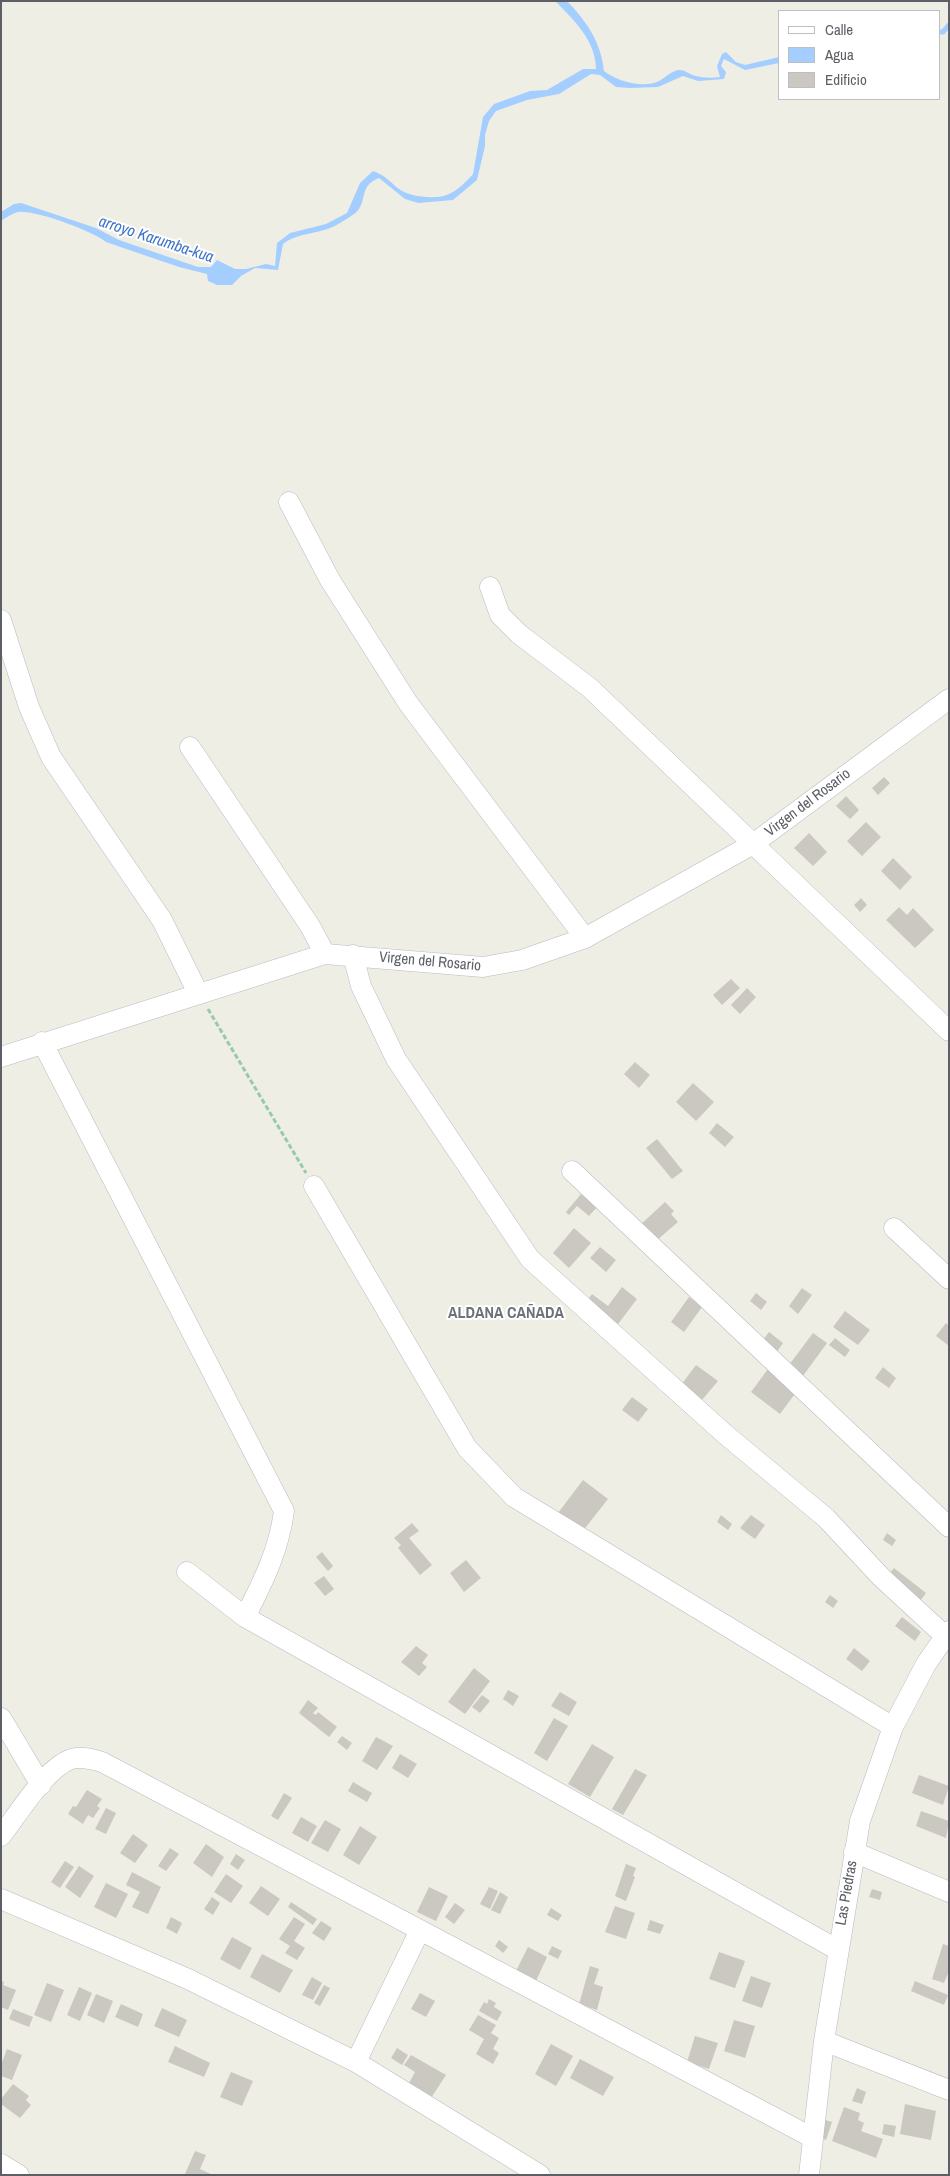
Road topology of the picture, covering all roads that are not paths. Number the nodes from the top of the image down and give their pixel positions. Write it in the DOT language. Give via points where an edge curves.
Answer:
graph roads {
  1 [pos="289,502"];
  2 [pos="490,587"];
  3 [pos="1,620"];
  4 [pos="949,699"];
  5 [pos="190,747"];
  6 [pos="753,844"];
  7 [pos="585,938"];
  8 [pos="325,954"];
  9 [pos="353,955"];
  10 [pos="198,993"];
  11 [pos="949,1031"];
  12 [pos="42,1042"];
  13 [pos="1,1057"];
  14 [pos="572,1171"];
  15 [pos="314,1186"];
  16 [pos="894,1228"];
  17 [pos="949,1279"];
  18 [pos="949,1527"];
  19 [pos="187,1572"];
  20 [pos="245,1617"];
  21 [pos="947,1634"];
  22 [pos="1,1718"];
  23 [pos="893,1727"];
  24 [pos="41,1785"];
  25 [pos="1,1836"];
  26 [pos="854,1852"];
  27 [pos="949,1892"];
  28 [pos="1,1899"];
  29 [pos="420,1930"];
  30 [pos="838,1950"];
  31 [pos="824,2041"];
  32 [pos="356,2062"];
  33 [pos="949,2090"];
  34 [pos="813,2138"];
  35 [pos="1,2164"];
  36 [pos="19,2175"];
  37 [pos="540,2175"];
  38 [pos="809,2175"];
  1 -- 7 [label="street" via="330,580 408,703"];
  2 -- 6 [label="street" via="500,615 519,634 590,688"];
  3 -- 10 [label="street" via="29,707 51,757 162,920"];
  4 -- 6 [label="street, Virgen del Rosario"];
  5 -- 8 [label="street" via="310,926"];
  6 -- 7 [label="street, Virgen del Rosario"];
  6 -- 11 [label="street"];
  7 -- 9 [label="street, Virgen del Rosario" via="522,960 483,968"];
  8 -- 9 [label="street, Virgen del Rosario"];
  8 -- 10 [label="street, Virgen del Rosario"];
  9 -- 21 [label="street" via="361,986 396,1059 530,1259 726,1435 826,1518 881,1577"];
  10 -- 12 [label="street, Virgen del Rosario"];
  12 -- 13 [label="street, Virgen del Rosario"];
  12 -- 20 [label="street" via="284,1511 281,1537 267,1576"];
  14 -- 18 [label="street"];
  15 -- 23 [label="street" via="467,1448 514,1496"];
  16 -- 17 [label="street"];
  19 -- 20 [label="street"];
  20 -- 30 [label="street"];
  21 -- 23 [label="street, Las Piedras" via="926,1664"];
  22 -- 24 [label="street"];
  23 -- 26 [label="street, Las Piedras" via="860,1821"];
  24 -- 25 [label="street"];
  24 -- 29 [label="street" via="55,1768 73,1759 89,1758 102,1762"];
  26 -- 27 [label="street"];
  26 -- 30 [label="street, Las Piedras"];
  28 -- 32 [label="street" via="188,1979"];
  29 -- 32 [label="street"];
  29 -- 34 [label="street"];
  30 -- 31 [label="street, Las Piedras"];
  31 -- 33 [label="street"];
  31 -- 34 [label="street, Las Piedras"];
  32 -- 37 [label="street"];
  34 -- 38 [label="street, Las Piedras"];
  35 -- 36 [label="street"];
}
